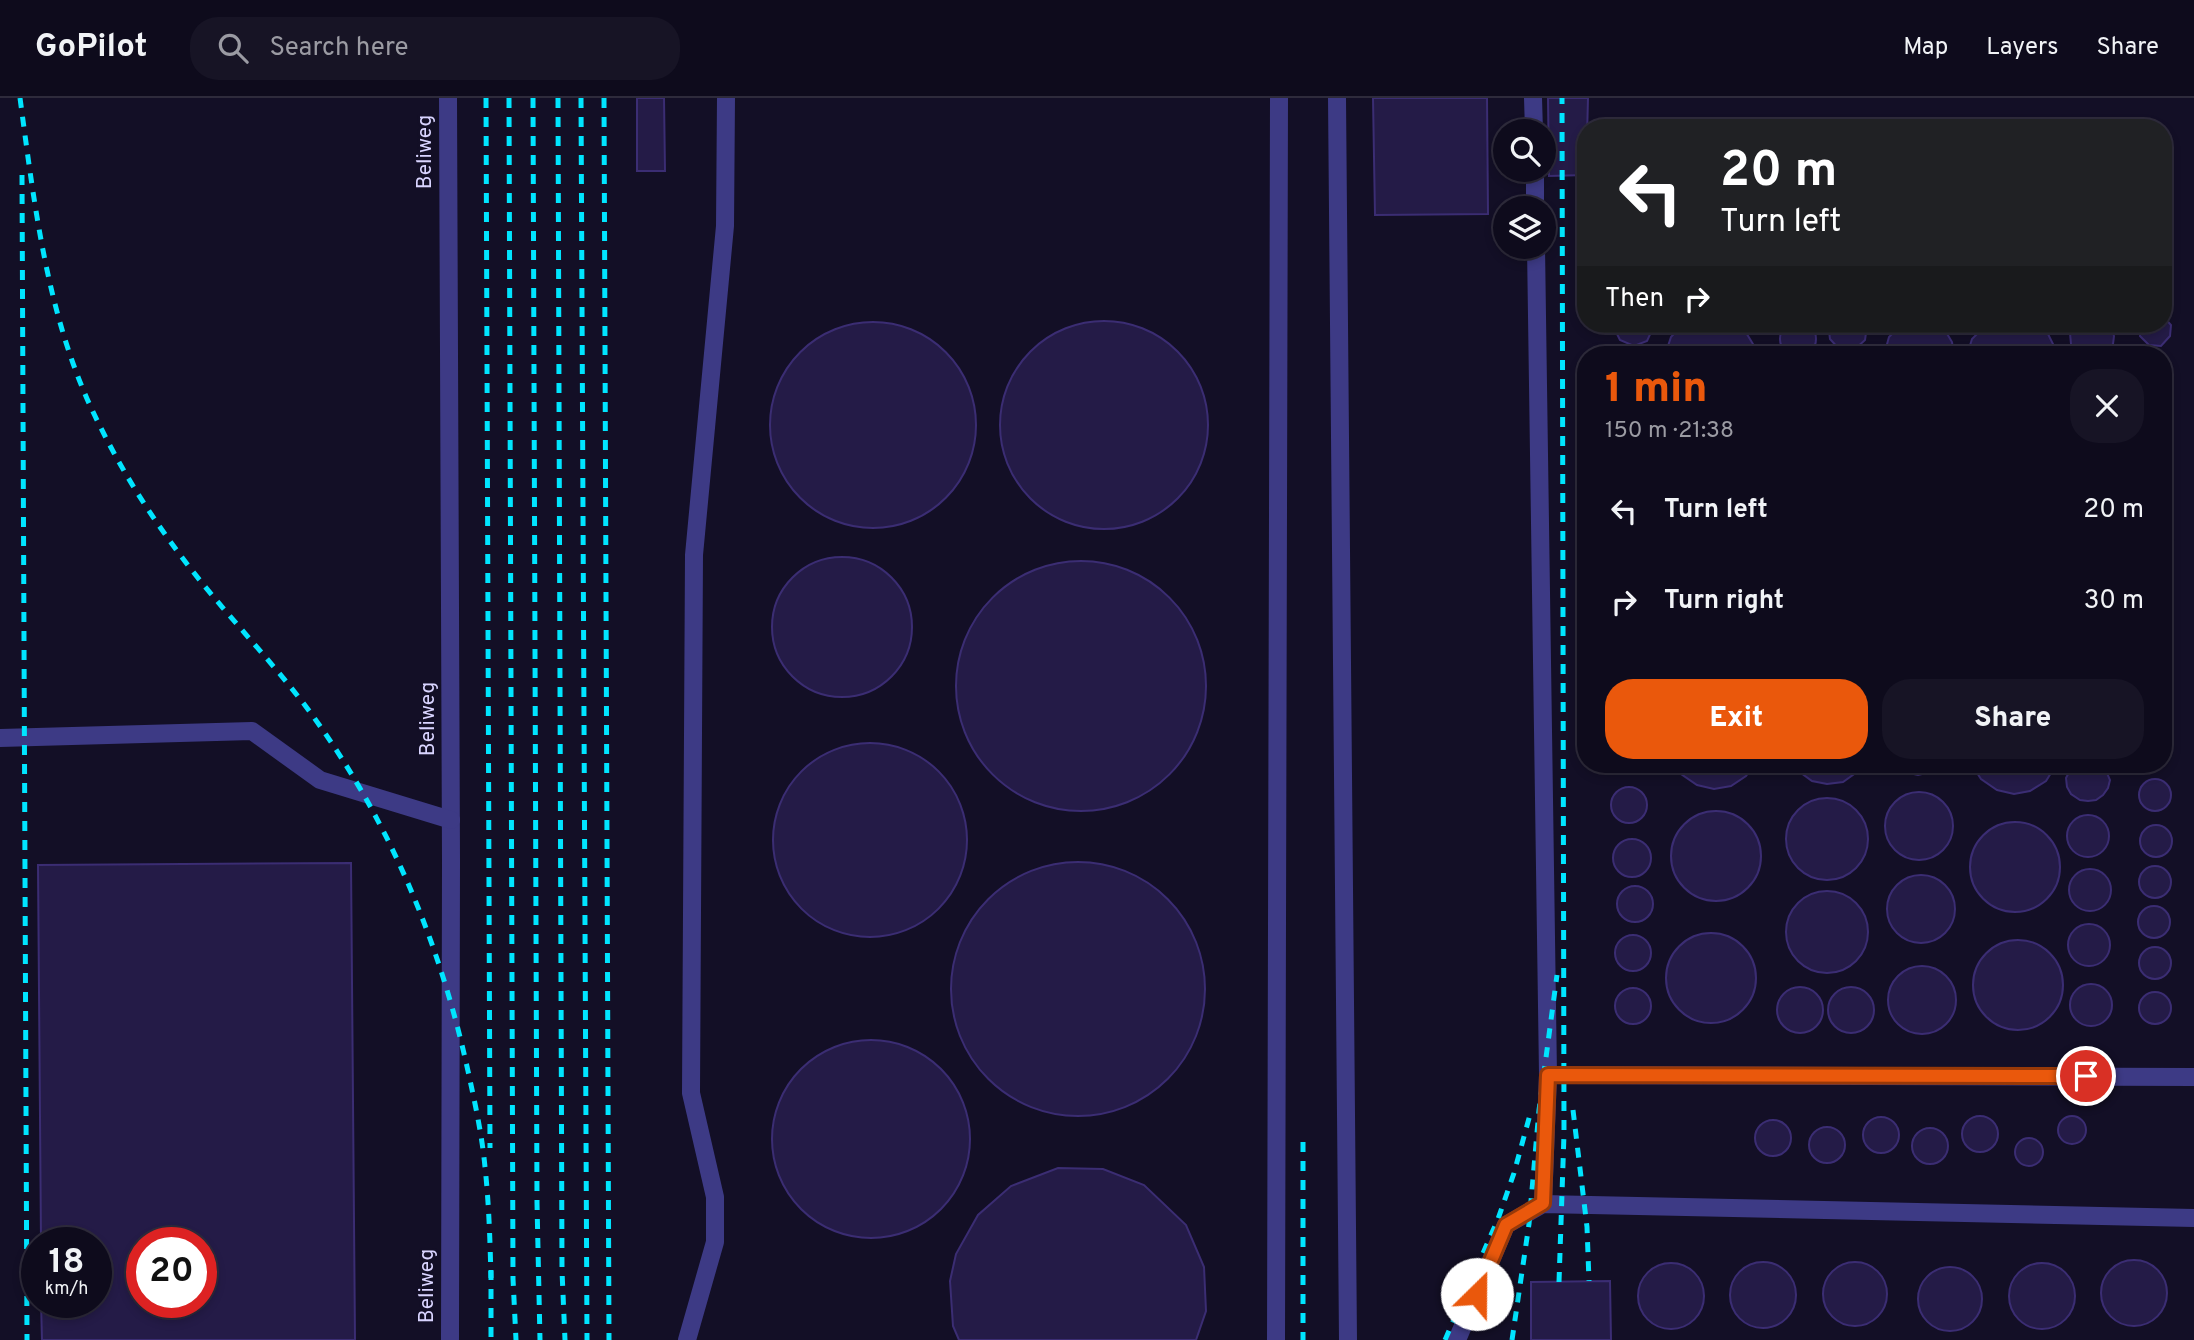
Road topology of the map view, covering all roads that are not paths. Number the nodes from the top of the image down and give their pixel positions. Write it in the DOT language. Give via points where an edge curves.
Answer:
graph roads {
  1 [pos="447,98"];
  2 [pos="726,98"];
  3 [pos="1279,98"];
  4 [pos="1336,98"];
  5 [pos="1533,98"];
  6 [pos="1534,119"];
  7 [pos="1536,259"];
  8 [pos="0,738"];
  9 [pos="451,820"];
  10 [pos="1548,1075"];
  11 [pos="2194,1077"];
  12 [pos="1543,1203"];
  13 [pos="2194,1218"];
  14 [pos="450,1340"];
  15 [pos="687,1340"];
  16 [pos="1276,1340"];
  17 [pos="1348,1340"];
  18 [pos="1457,1340"];
  1 -- 9 [label="street, Beliweg"];
  2 -- 15 [label="street" via="725,226 694,569 691,1093 715,1197 715,1242"];
  3 -- 16 [label="street"];
  4 -- 17 [label="street"];
  5 -- 6 [label="street"];
  7 -- 10 [label="street"];
  8 -- 9 [label="street" via="252,731 320,780"];
  9 -- 14 [label="street, Beliweg"];
  10 -- 11 [label="street"];
  10 -- 12 [label="street"];
  12 -- 13 [label="street"];
  12 -- 18 [label="street" via="1506,1225"];
}
